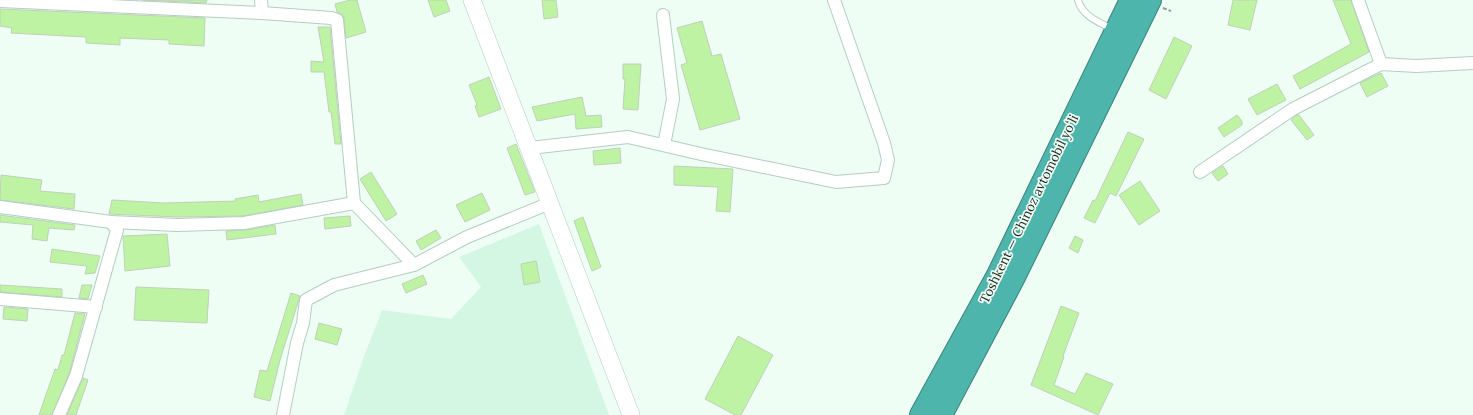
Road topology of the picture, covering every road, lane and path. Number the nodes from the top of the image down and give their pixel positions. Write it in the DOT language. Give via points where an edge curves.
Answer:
graph roads {
  1 [pos="261,0"];
  2 [pos="834,0"];
  3 [pos="1078,0"];
  4 [pos="1131,0"];
  5 [pos="1150,0"];
  6 [pos="1358,0"];
  7 [pos="0,1"];
  8 [pos="475,1"];
  9 [pos="262,13"];
  10 [pos="663,15"];
  11 [pos="1115,32"];
  12 [pos="1473,63"];
  13 [pos="1381,64"];
  14 [pos="664,145"];
  15 [pos="530,148"];
  16 [pos="1200,172"];
  17 [pos="354,203"];
  18 [pos="550,203"];
  19 [pos="0,207"];
  20 [pos="111,222"];
  21 [pos="414,265"];
  22 [pos="0,299"];
  23 [pos="96,307"];
  24 [pos="59,415"];
  25 [pos="283,415"];
  26 [pos="631,415"];
  27 [pos="921,415"];
  28 [pos="941,415"];
  1 -- 9 [label="street"];
  2 -- 14 [label="street" via="884,143 888,160 884,178 836,182"];
  3 -- 11 [label="lane" via="1081,9"];
  4 -- 11 [label="highway, Toshkent — Chinoz avtomobil yoʻli"];
  5 -- 28 [label="highway, Toshkent — Chinoz avtomobil yoʻli" via="1014,279"];
  6 -- 13 [label="street"];
  7 -- 9 [label="street"];
  8 -- 15 [label="main road"];
  9 -- 17 [label="street" via="337,20"];
  10 -- 14 [label="street" via="673,99"];
  11 -- 27 [label="highway, Toshkent — Chinoz avtomobil yoʻli" via="998,275"];
  12 -- 13 [label="street" via="1416,66"];
  13 -- 16 [label="street" via="1293,109"];
  14 -- 15 [label="street" via="628,137"];
  15 -- 18 [label="main road"];
  17 -- 20 [label="street" via="244,223 177,225"];
  17 -- 21 [label="street"];
  18 -- 21 [label="street" via="467,237"];
  18 -- 26 [label="main road"];
  19 -- 20 [label="street"];
  20 -- 23 [label="street" via="117,230"];
  21 -- 25 [label="street" via="334,285 306,300"];
  22 -- 23 [label="street"];
  23 -- 24 [label="street" via="76,376"];
}
